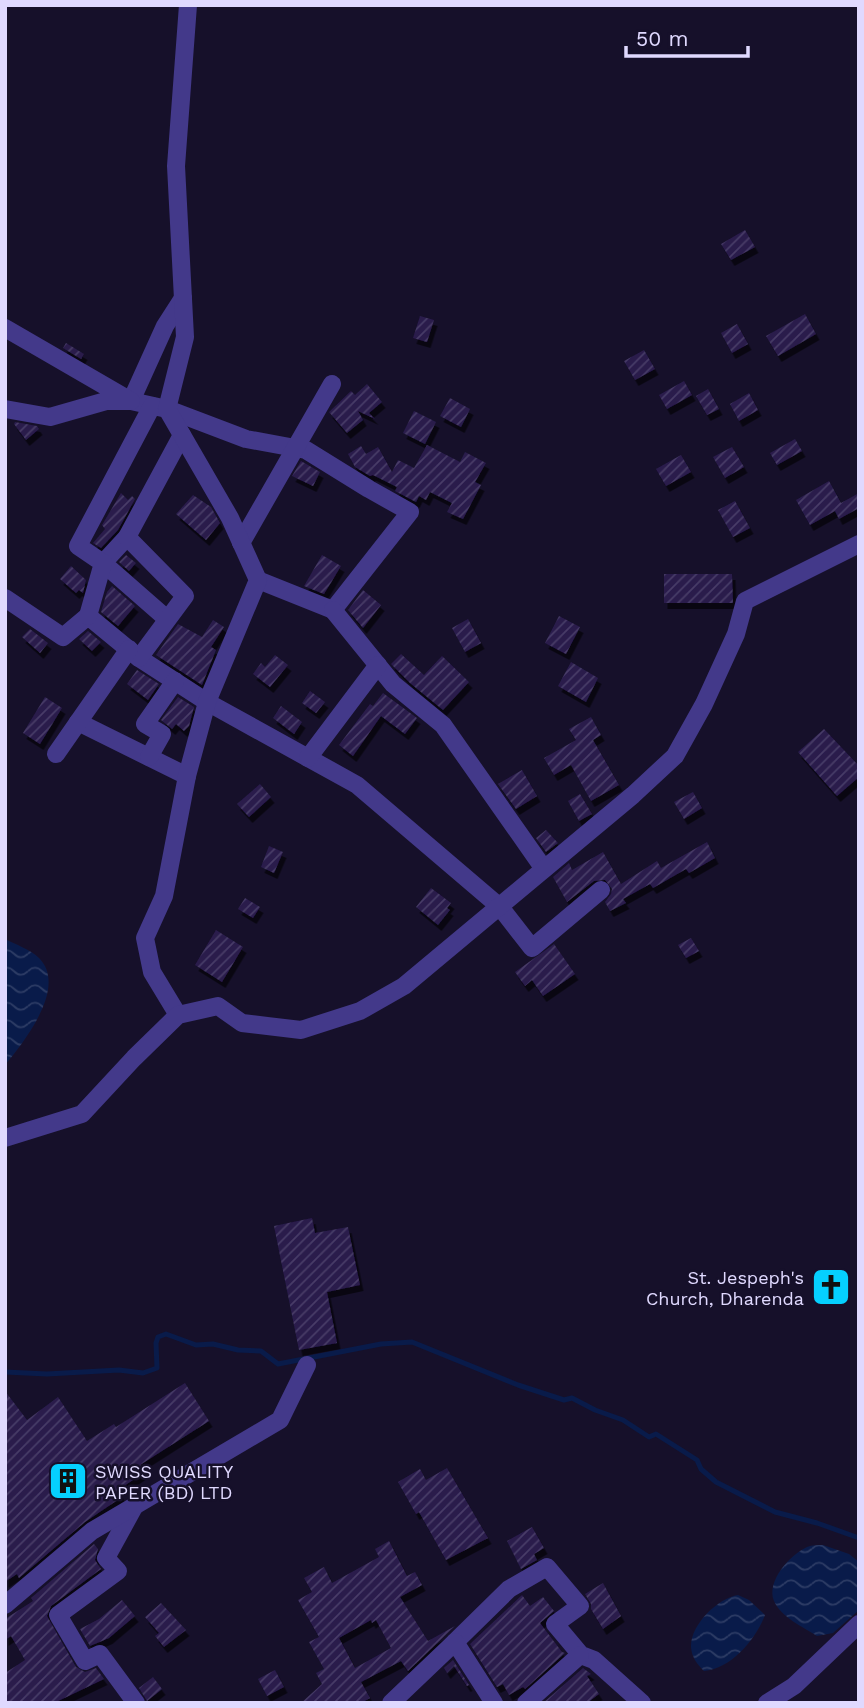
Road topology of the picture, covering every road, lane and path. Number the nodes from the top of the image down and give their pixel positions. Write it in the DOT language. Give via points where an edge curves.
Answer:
graph roads {
  1 [pos="188,5"];
  2 [pos="183,298"];
  3 [pos="5,328"];
  4 [pos="332,384"];
  5 [pos="131,401"];
  6 [pos="160,407"];
  7 [pos="5,409"];
  8 [pos="182,435"];
  9 [pos="295,448"];
  10 [pos="127,537"];
  11 [pos="242,543"];
  12 [pos="859,544"];
  13 [pos="103,563"];
  14 [pos="258,580"];
  15 [pos="5,598"];
  16 [pos="333,610"];
  17 [pos="88,616"];
  18 [pos="167,620"];
  19 [pos="134,654"];
  20 [pos="378,664"];
  21 [pos="175,681"];
  22 [pos="207,702"];
  23 [pos="78,722"];
  24 [pos="56,754"];
  25 [pos="149,757"];
  26 [pos="309,758"];
  27 [pos="187,776"];
  28 [pos="544,869"];
  29 [pos="601,890"];
  30 [pos="500,907"];
  31 [pos="178,1015"];
  32 [pos="5,1138"];
  33 [pos="307,1365"];
  34 [pos="134,1506"];
  35 [pos="5,1605"];
  36 [pos="859,1624"];
  37 [pos="455,1642"];
  38 [pos="580,1655"];
  39 [pos="136,1703"];
  40 [pos="391,1703"];
  41 [pos="494,1703"];
  42 [pos="526,1703"];
  43 [pos="642,1703"];
  44 [pos="767,1703"];
  1 -- 2 [label="street" via="176,166"];
  2 -- 5 [label="street"];
  2 -- 6 [label="street" via="185,337"];
  3 -- 5 [label="street"];
  4 -- 9 [label="street"];
  5 -- 6 [label="street"];
  5 -- 7 [label="street" via="106,401 50,416"];
  6 -- 8 [label="street"];
  6 -- 9 [label="street" via="246,439"];
  6 -- 13 [label="street" via="78,546"];
  8 -- 10 [label="street"];
  8 -- 11 [label="street"];
  9 -- 11 [label="street"];
  9 -- 16 [label="street" via="306,450 410,512"];
  10 -- 13 [label="street"];
  10 -- 18 [label="street" via="185,596"];
  11 -- 14 [label="street"];
  12 -- 28 [label="street" via="745,601 731,646 676,756"];
  13 -- 17 [label="street"];
  13 -- 18 [label="street"];
  14 -- 16 [label="street"];
  14 -- 22 [label="street"];
  15 -- 17 [label="street" via="63,637"];
  16 -- 20 [label="street"];
  17 -- 19 [label="street"];
  18 -- 19 [label="street"];
  19 -- 21 [label="street"];
  19 -- 23 [label="street"];
  20 -- 26 [label="street"];
  20 -- 28 [label="street" via="393,684 443,725"];
  21 -- 22 [label="street"];
  21 -- 25 [label="street" via="145,724 162,734"];
  22 -- 26 [label="street"];
  22 -- 27 [label="street"];
  23 -- 24 [label="street"];
  23 -- 25 [label="street"];
  25 -- 27 [label="street"];
  26 -- 30 [label="street" via="357,785"];
  27 -- 31 [label="street" via="163,896 145,938 152,972"];
  28 -- 30 [label="street"];
  29 -- 30 [label="street" via="532,948"];
  30 -- 31 [label="street" via="404,986 360,1011 301,1030 242,1023 218,1006"];
  31 -- 32 [label="street" via="82,1114"];
  33 -- 34 [label="street" via="280,1419"];
  34 -- 35 [label="street" via="92,1531"];
  34 -- 39 [label="street" via="106,1558 118,1570 58,1615 85,1661 100,1654"];
  36 -- 44 [label="street" via="794,1686"];
  37 -- 38 [label="street" via="509,1589 547,1567 580,1606 555,1624"];
  37 -- 40 [label="street"];
  37 -- 41 [label="street"];
  38 -- 42 [label="street"];
  38 -- 43 [label="street" via="594,1660"];
}
